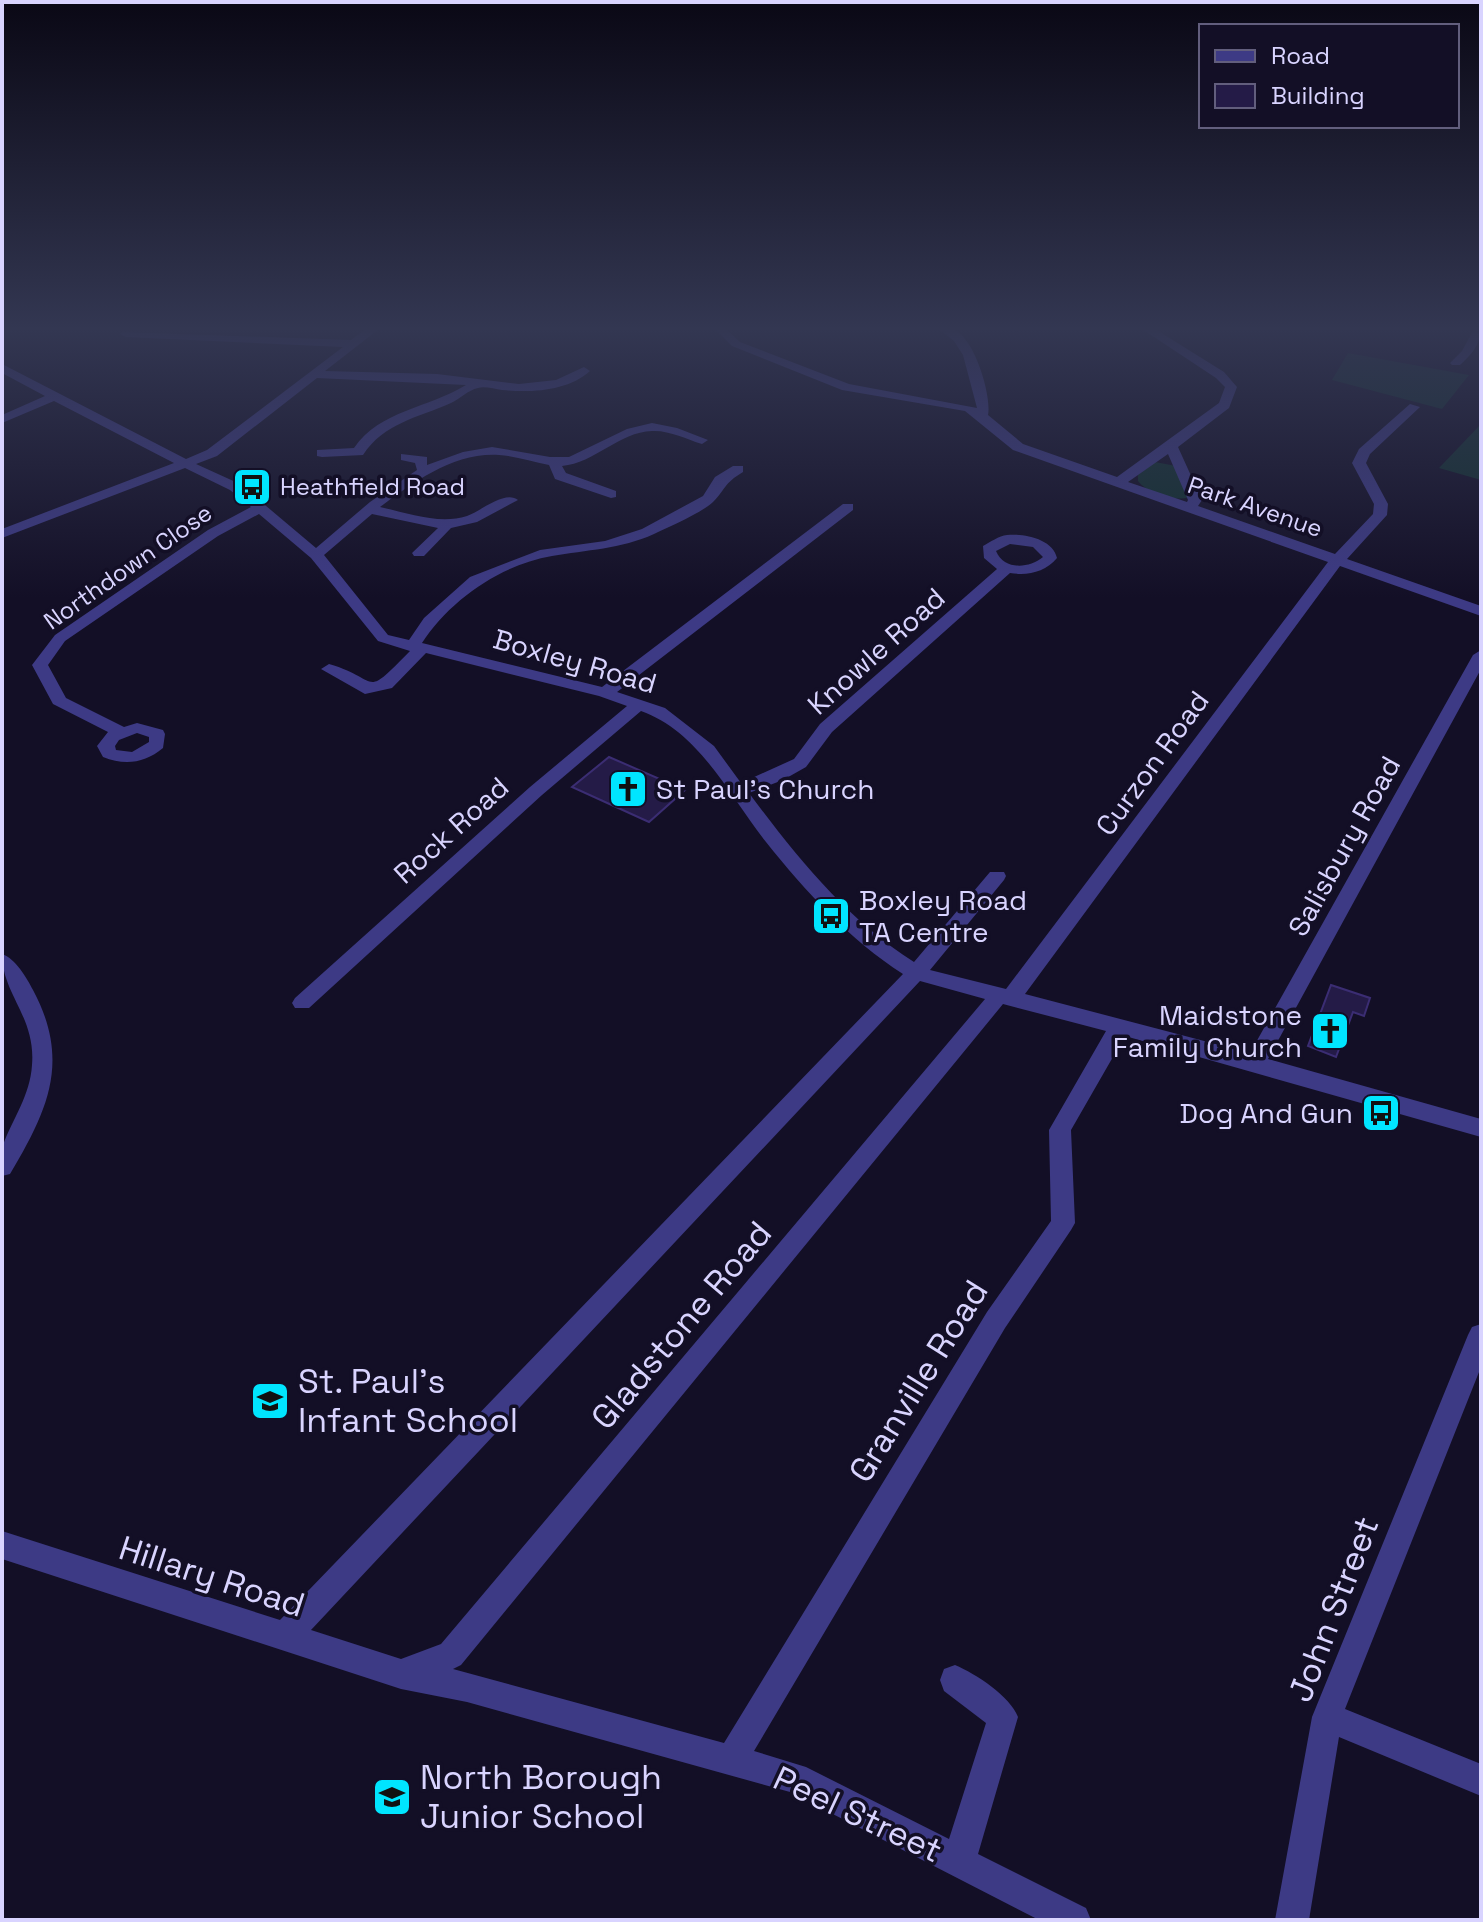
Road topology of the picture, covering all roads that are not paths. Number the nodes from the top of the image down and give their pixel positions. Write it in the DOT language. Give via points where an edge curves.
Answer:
graph roads {
  1 [pos="95,419"];
  2 [pos="259,419"];
  3 [pos="398,419"];
  4 [pos="986,419"];
  5 [pos="1207,419"];
  6 [pos="1401,419"];
  7 [pos="702,440"];
  8 [pos="1171,446"];
  9 [pos="322,453"];
  10 [pos="406,457"];
  11 [pos="554,462"];
  12 [pos="189,463"];
  13 [pos="738,469"];
  14 [pos="427,471"];
  15 [pos="1119,482"];
  16 [pos="611,494"];
  17 [pos="511,500"];
  18 [pos="848,507"];
  19 [pos="1190,507"];
  20 [pos="260,508"];
  21 [pos="369,509"];
  22 [pos="445,525"];
  23 [pos="2,534"];
  24 [pos="419,553"];
  25 [pos="316,555"];
  26 [pos="1333,565"];
  27 [pos="1007,568"];
  28 [pos="1481,611"];
  29 [pos="417,648"];
  30 [pos="1481,655"];
  31 [pos="329,669"];
  32 [pos="605,693"];
  33 [pos="640,704"];
  34 [pos="121,732"];
  35 [pos="737,791"];
  36 [pos="997,876"];
  37 [pos="2,961"];
  38 [pos="916,973"];
  39 [pos="1004,998"];
  40 [pos="302,1003"];
  41 [pos="1119,1028"];
  42 [pos="1255,1063"];
  43 [pos="1481,1128"];
  44 [pos="2,1167"];
  45 [pos="1481,1337"];
  46 [pos="2,1545"];
  47 [pos="284,1637"];
  48 [pos="401,1674"];
  49 [pos="955,1680"];
  50 [pos="1327,1717"];
  51 [pos="730,1762"];
  52 [pos="1481,1780"];
  53 [pos="959,1861"];
  54 [pos="1074,1920"];
  55 [pos="1292,1920"];
  1 -- 12 [label="street, Boxley Road"];
  2 -- 12 [label="street"];
  3 -- 9 [label="street" via="365,439 358,452"];
  4 -- 15 [label="street, Park Avenue" via="1018,447"];
  5 -- 8 [label="street"];
  6 -- 26 [label="street, Curzon Road" via="1359,463 1381,504 1380,515"];
  7 -- 11 [label="street" via="651,426 635,428 575,460"];
  8 -- 15 [label="street"];
  8 -- 19 [label="street" via="1195,500"];
  10 -- 14 [label="street" via="422,460 420,466"];
  11 -- 14 [label="street" via="507,450 474,451"];
  11 -- 16 [label="street" via="560,476"];
  12 -- 20 [label="street, Boxley Road" via="235,487"];
  12 -- 23 [label="street"];
  13 -- 29 [label="street" via="720,480 708,499 669,522 607,545 545,553 475,580 429,621"];
  14 -- 21 [label="street" via="399,484"];
  15 -- 19 [label="street, Park Avenue"];
  17 -- 22 [label="street"];
  18 -- 32 [label="street"];
  19 -- 26 [label="street, Park Avenue"];
  20 -- 25 [label="street, Boxley Road"];
  20 -- 34 [label="street, Northdown Close" via="213,533 60,638 40,665 59,701"];
  21 -- 22 [label="street"];
  21 -- 25 [label="street"];
  22 -- 24 [label="street"];
  25 -- 29 [label="street, Boxley Road" via="383,638"];
  26 -- 28 [label="street, Park Avenue"];
  26 -- 39 [label="street, Curzon Road"];
  27 -- 35 [label="street, Knowle Road" via="826,728 800,763"];
  29 -- 31 [label="street" via="386,685 365,689"];
  29 -- 32 [label="street, Boxley Road"];
  30 -- 42 [label="street, Salisbury Road"];
  32 -- 33 [label="street, Boxley Road"];
  33 -- 35 [label="street, Boxley Road" via="659,712 708,750"];
  33 -- 40 [label="street, Rock Road"];
  35 -- 38 [label="street, Boxley Road" via="813,886 886,954"];
  36 -- 38 [label="street"];
  37 -- 44 [label="street" via="36,1016 44,1057 32,1116"];
  38 -- 39 [label="street, Boxley Road"];
  38 -- 47 [label="street"];
  39 -- 41 [label="street, Boxley Road"];
  39 -- 48 [label="street, Gladstone Road" via="451,1655"];
  41 -- 42 [label="street, Boxley Road"];
  41 -- 51 [label="street, Granville Road" via="1060,1130 1063,1223 996,1320"];
  42 -- 43 [label="street, Boxley Road"];
  45 -- 50 [label="street, John Street"];
  46 -- 47 [label="street, Hillary Road"];
  47 -- 48 [label="street, Hillary Road"];
  48 -- 51 [label="street, Peel Street" via="467,1687"];
  49 -- 53 [label="street" via="1003,1717"];
  50 -- 52 [label="street"];
  50 -- 55 [label="street, John Street"];
  51 -- 53 [label="street, Peel Street" via="808,1784"];
  53 -- 54 [label="street, Peel Street"];
}
